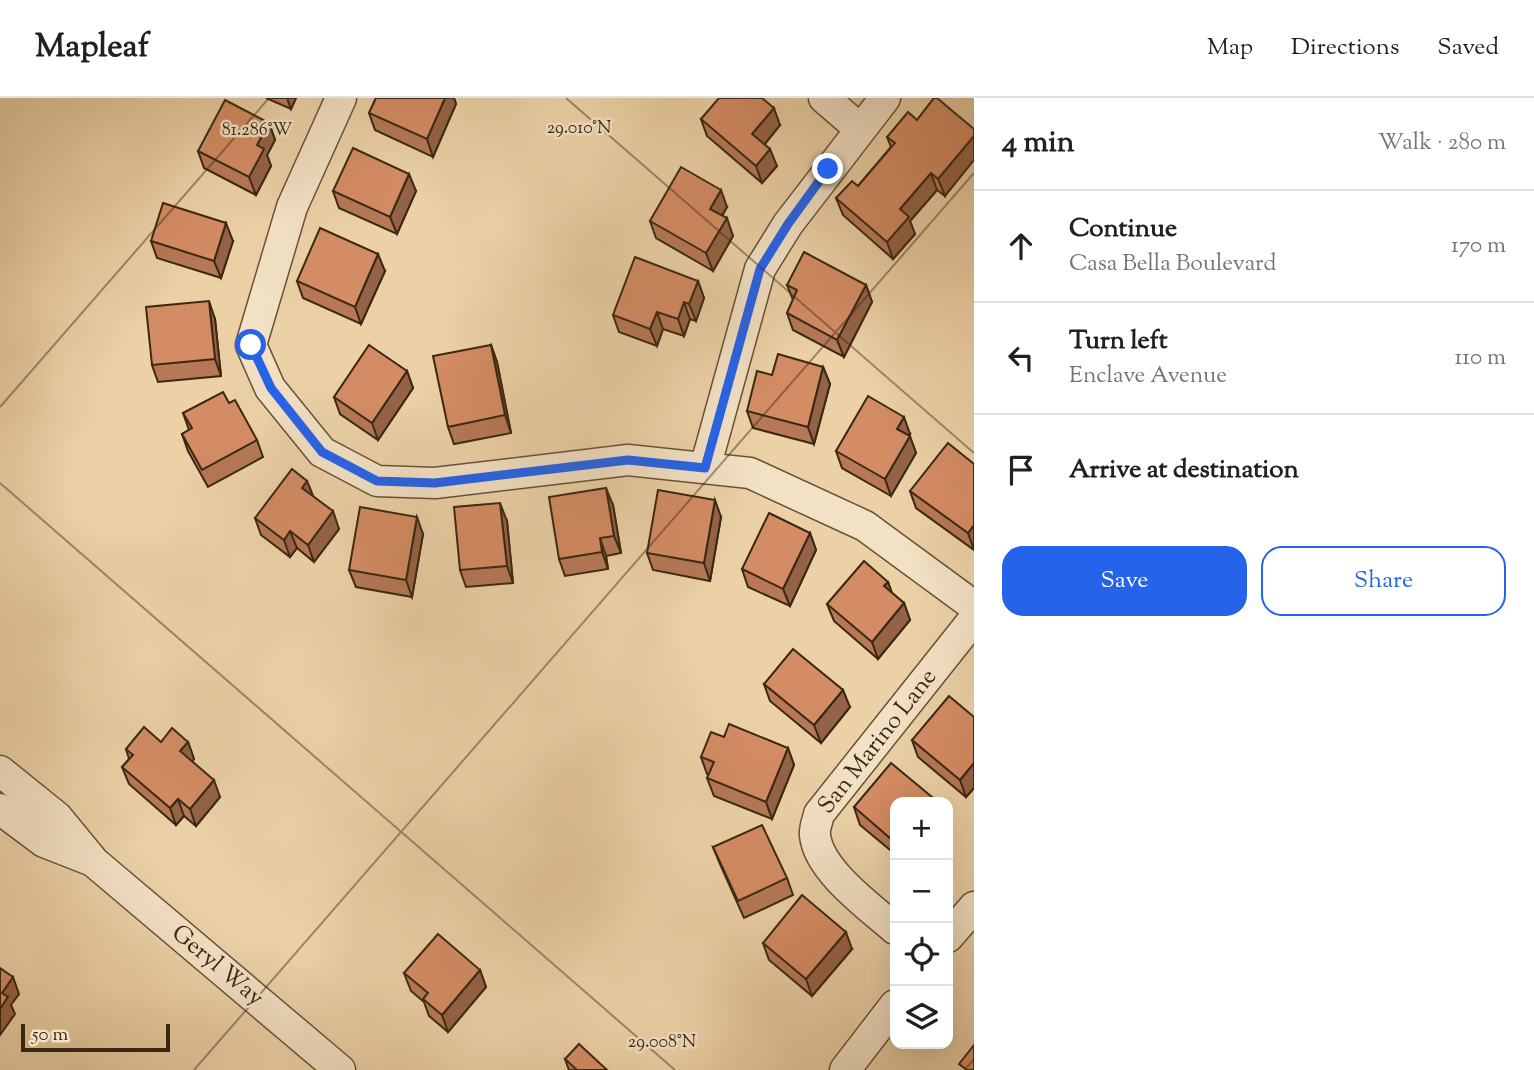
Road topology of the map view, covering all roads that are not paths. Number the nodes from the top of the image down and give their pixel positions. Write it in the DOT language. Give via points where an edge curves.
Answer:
graph roads {
  1 [pos="341,98"];
  2 [pos="824,98"];
  3 [pos="885,98"];
  4 [pos="860,129"];
  5 [pos="705,468"];
  6 [pos="974,606"];
  7 [pos="974,619"];
  8 [pos="0,771"];
  9 [pos="0,809"];
  10 [pos="94,862"];
  11 [pos="974,907"];
  12 [pos="890,925"];
  13 [pos="953,931"];
  14 [pos="890,1012"];
  15 [pos="340,1070"];
  16 [pos="845,1070"];
  1 -- 5 [label="street" via="292,207 251,345 271,388 322,452 377,481 435,483 628,460"];
  2 -- 4 [label="street"];
  3 -- 4 [label="street"];
  4 -- 5 [label="street" via="760,269"];
  5 -- 6 [label="street" via="750,472 864,526"];
  7 -- 12 [label="street, San Marino Lane" via="819,814 814,834 821,854 839,879"];
  8 -- 10 [label="street, Geryl Way" via="57,817"];
  9 -- 10 [label="street, Geryl Way" via="44,842"];
  10 -- 15 [label="street, Geryl Way"];
  11 -- 13 [label="street"];
  14 -- 16 [label="street"];
}
